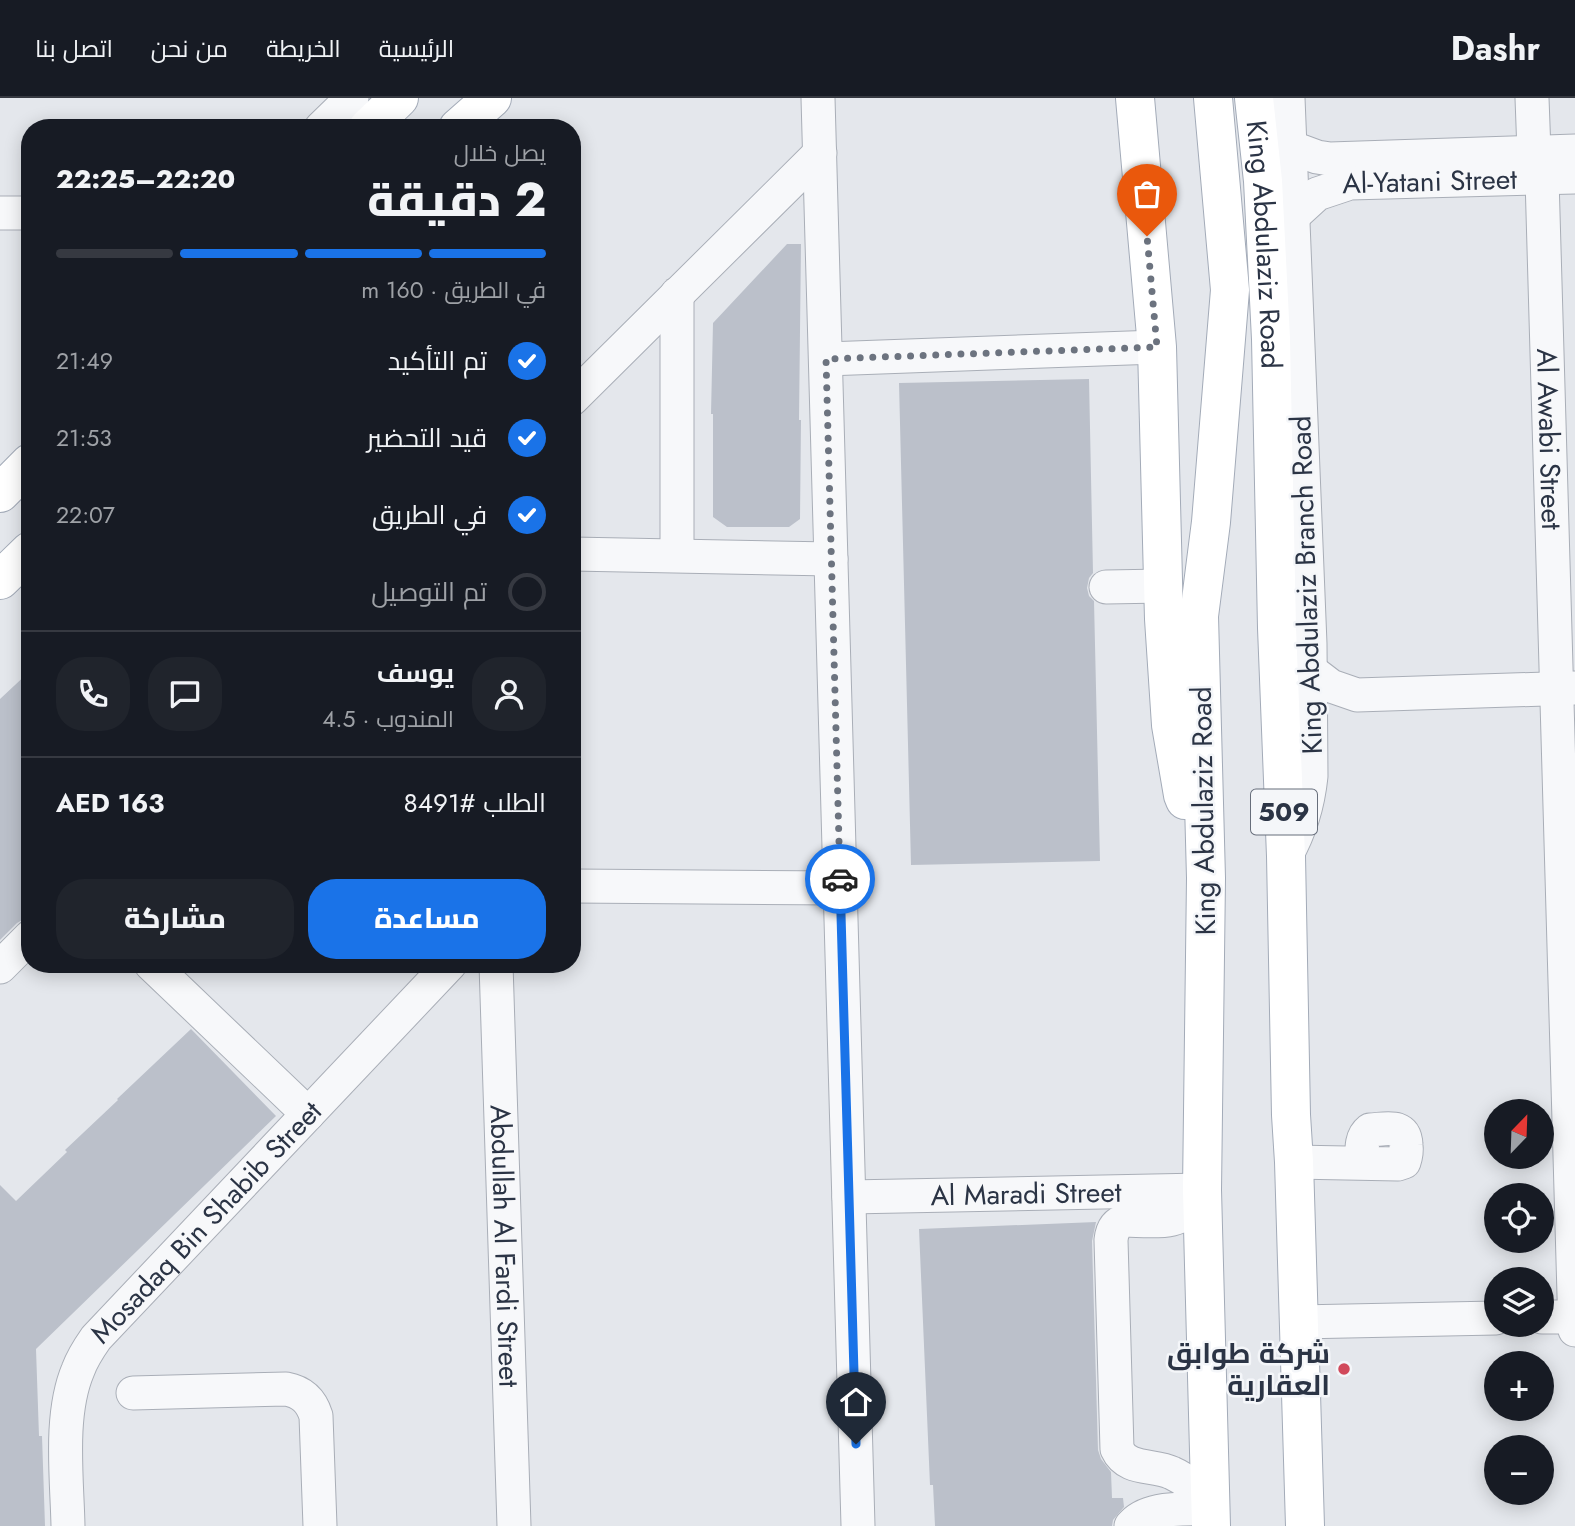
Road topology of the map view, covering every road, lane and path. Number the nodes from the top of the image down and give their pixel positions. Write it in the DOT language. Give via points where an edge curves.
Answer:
graph roads {
  1 [pos="352,98"];
  2 [pos="399,98"];
  3 [pos="468,98"];
  4 [pos="480,98"];
  5 [pos="492,98"];
  6 [pos="818,98"];
  7 [pos="1135,98"];
  8 [pos="1213,98"];
  9 [pos="1254,98"];
  10 [pos="1288,98"];
  11 [pos="1532,98"];
  12 [pos="330,119"];
  13 [pos="377,119"];
  14 [pos="460,119"];
  15 [pos="464,119"];
  16 [pos="468,119"];
  17 [pos="1290,148"];
  18 [pos="1575,151"];
  19 [pos="820,153"];
  20 [pos="1538,165"];
  21 [pos="1575,177"];
  22 [pos="0,213"];
  23 [pos="21,213"];
  24 [pos="1293,216"];
  25 [pos="677,294"];
  26 [pos="1157,347"];
  27 [pos="826,359"];
  28 [pos="581,390"];
  29 [pos="1562,430"];
  30 [pos="581,554"];
  31 [pos="677,555"];
  32 [pos="831,559"];
  33 [pos="21,560"];
  34 [pos="0,580"];
  35 [pos="1163,586"];
  36 [pos="1107,587"];
  37 [pos="1310,670"];
  38 [pos="1566,689"];
  39 [pos="1357,695"];
  40 [pos="1310,724"];
  41 [pos="1204,843"];
  42 [pos="1286,856"];
  43 [pos="581,886"];
  44 [pos="840,888"];
  45 [pos="21,946"];
  46 [pos="1570,957"];
  47 [pos="0,967"];
  48 [pos="160,973"];
  49 [pos="441,973"];
  50 [pos="496,973"];
  51 [pos="308,1114"];
  52 [pos="1294,1162"];
  53 [pos="1362,1164"];
  54 [pos="1573,1184"];
  55 [pos="1202,1195"];
  56 [pos="849,1196"];
  57 [pos="1554,1317"];
  58 [pos="1575,1317"];
  59 [pos="1484,1318"];
  60 [pos="1298,1322"];
  61 [pos="1575,1330"];
  62 [pos="133,1393"];
  63 [pos="1211,1513"];
  64 [pos="68,1526"];
  65 [pos="320,1526"];
  66 [pos="514,1526"];
  67 [pos="858,1526"];
  68 [pos="1131,1526"];
  69 [pos="1305,1526"];
  1 -- 12 [label="street"];
  2 -- 13 [label="main road"];
  3 -- 14 [label="main road"];
  4 -- 15 [label="main road"];
  5 -- 16 [label="main road"];
  6 -- 19 [label="street"];
  7 -- 26 [label="main road"];
  8 -- 41 [label="main road, King Abdulaziz Road" via="1230,290 1199,616"];
  9 -- 42 [label="main road, King Abdulaziz Road / 509" via="1271,339"];
  10 -- 17 [label="street, King Abdulaziz Branch Road"];
  11 -- 20 [label="street, Al Awabi Street"];
  17 -- 20 [label="street, Al-Yatani Street" via="1330,159"];
  17 -- 24 [label="street, King Abdulaziz Branch Road"];
  18 -- 20 [label="street, Al-Yatani Street"];
  19 -- 25 [label="street"];
  19 -- 27 [label="street"];
  20 -- 21 [label="street, Al-Yatani Street"];
  20 -- 24 [label="street, Al-Yatani Street" via="1350,183 1317,194"];
  20 -- 29 [label="street, Al Awabi Street"];
  22 -- 23 [label="street"];
  24 -- 37 [label="street, King Abdulaziz Branch Road"];
  25 -- 28 [label="street"];
  25 -- 31 [label="street"];
  26 -- 27 [label="street"];
  26 -- 35 [label="main road"];
  27 -- 32 [label="street"];
  29 -- 38 [label="street, Al Awabi Street"];
  30 -- 31 [label="street"];
  31 -- 32 [label="street"];
  32 -- 44 [label="street"];
  33 -- 34 [label="main road"];
  35 -- 36 [label="street"];
  35 -- 41 [label="main road" via="1171,725 1183,796"];
  37 -- 39 [label="street" via="1331,686"];
  37 -- 40 [label="street, King Abdulaziz Branch Road"];
  38 -- 39 [label="street"];
  38 -- 46 [label="street, Al Awabi Street"];
  39 -- 40 [label="street"];
  40 -- 42 [label="street, King Abdulaziz Branch Road" via="1309,798"];
  41 -- 55 [label="main road, King Abdulaziz Road"];
  42 -- 52 [label="main road, King Abdulaziz Road / 509"];
  43 -- 44 [label="street"];
  44 -- 56 [label="street"];
  45 -- 47 [label="street"];
  46 -- 54 [label="street, Al Awabi Street"];
  48 -- 51 [label="street"];
  49 -- 51 [label="street, Mosadaq Bin Shabib Street"];
  50 -- 66 [label="street, Abdullah Al Fardi Street"];
  51 -- 64 [label="street, Mosadaq Bin Shabib Street" via="109,1323 86,1354 66,1417"];
  52 -- 53 [label="street"];
  52 -- 60 [label="main road, King Abdulaziz Road / 509"];
  54 -- 58 [label="street, Al Awabi Street"];
  55 -- 56 [label="street, Al Maradi Street"];
  55 -- 63 [label="main road, King Abdulaziz Road"];
  55 -- 63 [label="street" via="1179,1218 1121,1221 1111,1240 1117,1449 1127,1462 1182,1477 1193,1485"];
  56 -- 67 [label="street"];
  57 -- 58 [label="street"];
  58 -- 61 [label="street, Al Awabi Street"];
  59 -- 60 [label="street"];
  60 -- 69 [label="main road, King Abdulaziz Road / 509"];
  62 -- 65 [label="street" via="286,1388 302,1395 316,1416"];
  63 -- 68 [label="street" via="1155,1511"];
}
